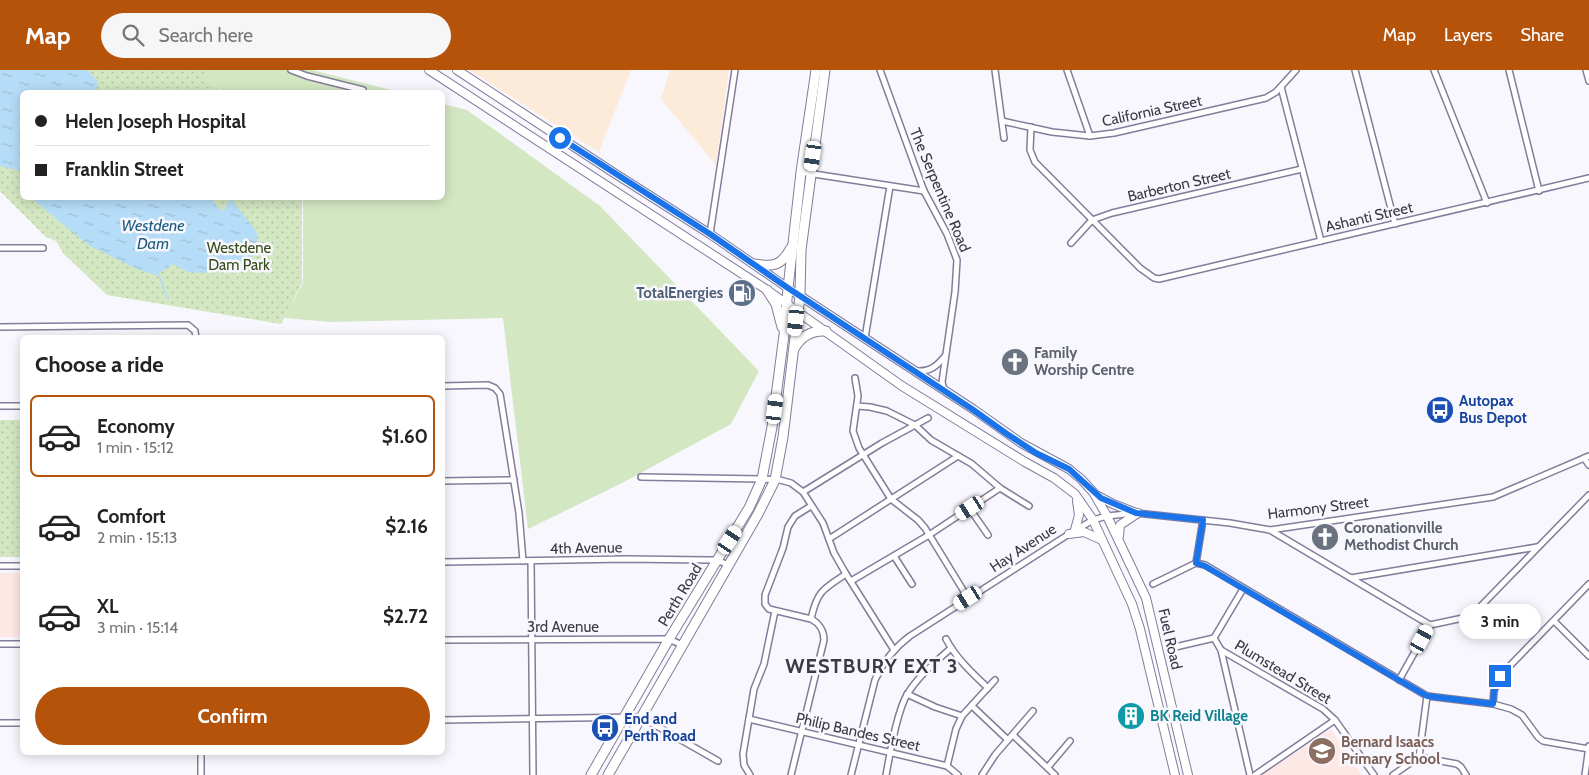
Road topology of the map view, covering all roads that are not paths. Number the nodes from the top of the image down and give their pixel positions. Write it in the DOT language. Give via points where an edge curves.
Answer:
graph roads {
  1 [pos="291,70"];
  2 [pos="429,70"];
  3 [pos="457,70"];
  4 [pos="735,70"];
  5 [pos="816,70"];
  6 [pos="825,70"];
  7 [pos="880,70"];
  8 [pos="995,70"];
  9 [pos="1066,70"];
  10 [pos="1296,70"];
  11 [pos="1355,70"];
  12 [pos="1434,70"];
  13 [pos="1509,70"];
  14 [pos="1586,70"];
  15 [pos="1589,81"];
  16 [pos="1281,87"];
  17 [pos="363,90"];
  18 [pos="1002,121"];
  19 [pos="1031,128"];
  20 [pos="1090,136"];
  21 [pos="1004,138"];
  22 [pos="1302,169"];
  23 [pos="806,172"];
  24 [pos="1589,178"];
  25 [pos="890,186"];
  26 [pos="924,190"];
  27 [pos="1539,191"];
  28 [pos="1487,203"];
  29 [pos="1092,220"];
  30 [pos="1395,224"];
  31 [pos="710,234"];
  32 [pos="1321,241"];
  33 [pos="1071,243"];
  34 [pos="793,245"];
  35 [pos="0,248"];
  36 [pos="43,248"];
  37 [pos="754,264"];
  38 [pos="788,288"];
  39 [pos="767,290"];
  40 [pos="800,296"];
  41 [pos="787,303"];
  42 [pos="797,310"];
  43 [pos="0,327"];
  44 [pos="826,331"];
  45 [pos="784,334"];
  46 [pos="195,335"];
  47 [pos="865,338"];
  48 [pos="793,352"];
  49 [pos="946,356"];
  50 [pos="914,371"];
  51 [pos="855,378"];
  52 [pos="445,386"];
  53 [pos="944,390"];
  54 [pos="0,406"];
  55 [pos="20,406"];
  56 [pos="857,406"];
  57 [pos="928,418"];
  58 [pos="916,425"];
  59 [pos="862,455"];
  60 [pos="958,456"];
  61 [pos="1587,457"];
  62 [pos="1589,465"];
  63 [pos="641,477"];
  64 [pos="762,479"];
  65 [pos="514,480"];
  66 [pos="775,480"];
  67 [pos="445,481"];
  68 [pos="1000,488"];
  69 [pos="803,492"];
  70 [pos="1093,492"];
  71 [pos="1075,494"];
  72 [pos="1589,494"];
  73 [pos="891,499"];
  74 [pos="811,506"];
  75 [pos="1029,506"];
  76 [pos="970,508"];
  77 [pos="1137,513"];
  78 [pos="1107,516"];
  79 [pos="1093,520"];
  80 [pos="1203,520"];
  81 [pos="1270,530"];
  82 [pos="1072,532"];
  83 [pos="929,535"];
  84 [pos="988,535"];
  85 [pos="829,539"];
  86 [pos="1119,540"];
  87 [pos="1104,541"];
  88 [pos="1538,547"];
  89 [pos="894,556"];
  90 [pos="717,560"];
  91 [pos="523,561"];
  92 [pos="531,561"];
  93 [pos="445,562"];
  94 [pos="1196,563"];
  95 [pos="728,565"];
  96 [pos="0,566"];
  97 [pos="20,566"];
  98 [pos="846,574"];
  99 [pos="1351,578"];
  100 [pos="851,582"];
  101 [pos="912,584"];
  102 [pos="1153,584"];
  103 [pos="1589,584"];
  104 [pos="1243,589"];
  105 [pos="968,598"];
  106 [pos="775,611"];
  107 [pos="811,619"];
  108 [pos="1554,621"];
  109 [pos="1430,625"];
  110 [pos="1214,638"];
  111 [pos="532,639"];
  112 [pos="669,639"];
  113 [pos="946,639"];
  114 [pos="445,640"];
  115 [pos="0,644"];
  116 [pos="20,644"];
  117 [pos="682,645"];
  118 [pos="951,648"];
  119 [pos="1171,648"];
  120 [pos="894,650"];
  121 [pos="1221,650"];
  122 [pos="1589,656"];
  123 [pos="995,680"];
  124 [pos="1399,680"];
  125 [pos="988,688"];
  126 [pos="907,694"];
  127 [pos="1427,696"];
  128 [pos="1493,704"];
  129 [pos="972,706"];
  130 [pos="1033,711"];
  131 [pos="962,716"];
  132 [pos="641,717"];
  133 [pos="623,718"];
  134 [pos="533,719"];
  135 [pos="749,719"];
  136 [pos="445,720"];
  137 [pos="1335,720"];
  138 [pos="0,723"];
  139 [pos="20,723"];
  140 [pos="801,731"];
  141 [pos="1013,735"];
  142 [pos="1008,740"];
  143 [pos="1070,741"];
  144 [pos="859,744"];
  145 [pos="1589,748"];
  146 [pos="890,752"];
  147 [pos="201,755"];
  148 [pos="1419,757"];
  149 [pos="718,761"];
  150 [pos="947,766"];
  151 [pos="1048,767"];
  152 [pos="1466,774"];
  153 [pos="201,775"];
  154 [pos="533,775"];
  155 [pos="591,775"];
  156 [pos="608,775"];
  157 [pos="750,775"];
  158 [pos="791,775"];
  159 [pos="851,775"];
  160 [pos="886,775"];
  161 [pos="958,775"];
  162 [pos="982,775"];
  163 [pos="1055,775"];
  164 [pos="1175,775"];
  165 [pos="1188,775"];
  166 [pos="1250,775"];
  167 [pos="1255,775"];
  168 [pos="1374,775"];
  169 [pos="1393,775"];
  170 [pos="1585,775"];
  1 -- 17 [label="street"];
  2 -- 39 [label="main road"];
  3 -- 31 [label="main road"];
  4 -- 31 [label="street"];
  5 -- 23 [label="main road"];
  6 -- 23 [label="main road"];
  7 -- 26 [label="street, The Serpentine Road"];
  8 -- 18 [label="street"];
  9 -- 20 [label="street"];
  10 -- 16 [label="street, California Street"];
  11 -- 30 [label="street"];
  12 -- 28 [label="street"];
  13 -- 27 [label="street"];
  14 -- 15 [label="street"];
  16 -- 20 [label="street, California Street" via="1260,100"];
  16 -- 22 [label="street"];
  18 -- 19 [label="street, California Street"];
  18 -- 21 [label="street"];
  19 -- 20 [label="street, California Street"];
  19 -- 29 [label="street" via="1030,150 1035,162"];
  22 -- 29 [label="street, Barberton Street"];
  22 -- 32 [label="street"];
  23 -- 25 [label="street"];
  23 -- 34 [label="main road, Perth Road"];
  23 -- 40 [label="main road, Perth Road"];
  24 -- 27 [label="street, Ashanti Street"];
  25 -- 26 [label="street"];
  25 -- 47 [label="street"];
  26 -- 49 [label="street, The Serpentine Road" via="955,254 957,266"];
  27 -- 28 [label="street, Ashanti Street"];
  28 -- 30 [label="street, Ashanti Street"];
  29 -- 32 [label="street, Ashanti Street" via="1140,268 1154,278 1163,279"];
  29 -- 33 [label="street, Barberton Street"];
  30 -- 32 [label="street, Ashanti Street"];
  31 -- 37 [label="main road"];
  34 -- 37 [label="main road" via="778,264"];
  34 -- 38 [label="main road, Perth Road"];
  35 -- 36 [label="street"];
  37 -- 38 [label="main road"];
  38 -- 40 [label="main road"];
  38 -- 41 [label="main road, Perth Road"];
  39 -- 41 [label="main road"];
  39 -- 45 [label="main road" via="776,304"];
  40 -- 42 [label="main road, Perth Road"];
  40 -- 47 [label="main road"];
  41 -- 42 [label="main road"];
  41 -- 45 [label="main road, Perth Road"];
  42 -- 44 [label="main road"];
  42 -- 48 [label="main road, Perth Road"];
  43 -- 46 [label="street" via="188,325"];
  44 -- 48 [label="main road" via="804,336"];
  44 -- 71 [label="main road" via="902,386"];
  45 -- 64 [label="main road, Perth Road"];
  47 -- 50 [label="main road"];
  48 -- 66 [label="main road, Perth Road"];
  49 -- 50 [label="street" via="934,368"];
  49 -- 53 [label="street, The Serpentine Road"];
  50 -- 53 [label="main road"];
  51 -- 56 [label="street"];
  52 -- 65 [label="street" via="488,385 500,394"];
  53 -- 70 [label="main road" via="1020,443 1069,469"];
  54 -- 55 [label="street"];
  56 -- 58 [label="street" via="887,411"];
  56 -- 59 [label="street" via="853,431"];
  57 -- 58 [label="street"];
  58 -- 59 [label="street"];
  58 -- 60 [label="street" via="931,440"];
  59 -- 69 [label="street"];
  59 -- 73 [label="street"];
  60 -- 68 [label="street" via="978,468"];
  60 -- 73 [label="street"];
  61 -- 62 [label="street"];
  61 -- 81 [label="street, Harmony Street" via="1494,497"];
  63 -- 64 [label="street"];
  64 -- 66 [label="street"];
  64 -- 90 [label="main road, Perth Road" via="749,508"];
  65 -- 67 [label="street"];
  65 -- 91 [label="street"];
  66 -- 69 [label="street" via="791,483"];
  66 -- 95 [label="main road, Perth Road"];
  68 -- 75 [label="street"];
  68 -- 76 [label="street"];
  69 -- 74 [label="street"];
  70 -- 77 [label="main road" via="1108,502"];
  70 -- 78 [label="main road"];
  71 -- 79 [label="main road"];
  71 -- 82 [label="main road" via="1080,511"];
  72 -- 88 [label="street"];
  73 -- 83 [label="street" via="918,520"];
  73 -- 85 [label="street"];
  74 -- 85 [label="street"];
  74 -- 106 [label="street" via="796,516 788,527 765,595 767,607"];
  76 -- 83 [label="street"];
  76 -- 84 [label="street"];
  77 -- 78 [label="street, Harmony Street"];
  77 -- 80 [label="street, Harmony Street"];
  77 -- 86 [label="main road" via="1120,525"];
  78 -- 79 [label="street, Hay Avenue"];
  78 -- 86 [label="main road, Fuel Road"];
  79 -- 82 [label="street, Hay Avenue"];
  79 -- 87 [label="main road, Fuel Road"];
  80 -- 81 [label="street, Harmony Street"];
  80 -- 94 [label="street"];
  81 -- 99 [label="street"];
  82 -- 87 [label="main road" via="1084,532"];
  82 -- 105 [label="street, Hay Avenue"];
  83 -- 89 [label="street"];
  83 -- 105 [label="street"];
  85 -- 98 [label="street"];
  86 -- 165 [label="main road, Fuel Road" via="1148,607"];
  87 -- 164 [label="main road, Fuel Road" via="1140,629"];
  88 -- 99 [label="street"];
  88 -- 109 [label="street" via="1471,614"];
  89 -- 100 [label="street"];
  89 -- 101 [label="street"];
  90 -- 92 [label="street, 4th Avenue"];
  90 -- 95 [label="street, 4th Avenue"];
  90 -- 112 [label="main road, Perth Road"];
  91 -- 92 [label="street, 4th Avenue"];
  91 -- 93 [label="street, 4th Avenue"];
  92 -- 111 [label="street"];
  94 -- 102 [label="street"];
  94 -- 104 [label="street"];
  95 -- 117 [label="main road, Perth Road"];
  96 -- 97 [label="street"];
  98 -- 100 [label="street"];
  98 -- 107 [label="street" via="819,594"];
  99 -- 109 [label="street"];
  100 -- 120 [label="street"];
  103 -- 108 [label="street"];
  104 -- 110 [label="street"];
  104 -- 124 [label="street"];
  105 -- 120 [label="street, Hay Avenue"];
  106 -- 107 [label="street"];
  106 -- 135 [label="street"];
  107 -- 140 [label="street" via="818,624 824,640"];
  108 -- 122 [label="street"];
  108 -- 128 [label="street" via="1500,676"];
  109 -- 124 [label="street"];
  110 -- 119 [label="street"];
  110 -- 121 [label="street, Plumstead Street"];
  111 -- 112 [label="street, 3rd Avenue"];
  111 -- 114 [label="street, 3rd Avenue"];
  111 -- 134 [label="street"];
  112 -- 117 [label="street, 3rd Avenue"];
  112 -- 133 [label="main road, Perth Road"];
  113 -- 118 [label="street"];
  115 -- 116 [label="street"];
  117 -- 132 [label="main road, Perth Road"];
  118 -- 125 [label="street"];
  118 -- 126 [label="street"];
  120 -- 144 [label="street, Hay Avenue" via="874,680"];
  121 -- 137 [label="street, Plumstead Street" via="1323,709"];
  121 -- 166 [label="street"];
  123 -- 125 [label="street"];
  124 -- 127 [label="street"];
  125 -- 129 [label="street"];
  126 -- 131 [label="street" via="935,708"];
  126 -- 146 [label="street"];
  127 -- 128 [label="street"];
  127 -- 148 [label="street"];
  128 -- 145 [label="street" via="1522,715 1544,741"];
  129 -- 131 [label="street"];
  129 -- 142 [label="street"];
  130 -- 141 [label="street"];
  131 -- 150 [label="street"];
  132 -- 133 [label="street"];
  132 -- 149 [label="street"];
  132 -- 156 [label="main road, Perth Road"];
  133 -- 134 [label="street"];
  133 -- 155 [label="main road, Perth Road"];
  134 -- 136 [label="street"];
  134 -- 154 [label="street"];
  135 -- 140 [label="street, Philip Bandes Street"];
  135 -- 157 [label="street" via="742,759"];
  137 -- 167 [label="street"];
  137 -- 168 [label="street, Plumstead Street"];
  138 -- 139 [label="street"];
  140 -- 144 [label="street, Philip Bandes Street"];
  140 -- 158 [label="street"];
  141 -- 142 [label="street"];
  141 -- 151 [label="street"];
  142 -- 162 [label="street"];
  143 -- 151 [label="street"];
  144 -- 146 [label="street, Philip Bandes Street"];
  144 -- 159 [label="street, Hay Avenue"];
  145 -- 170 [label="street"];
  146 -- 150 [label="street, Philip Bandes Street"];
  146 -- 160 [label="street"];
  147 -- 153 [label="street"];
  148 -- 152 [label="street" via="1457,764"];
  148 -- 169 [label="street"];
  150 -- 161 [label="street, Philip Bandes Street"];
  151 -- 163 [label="street"];
}
